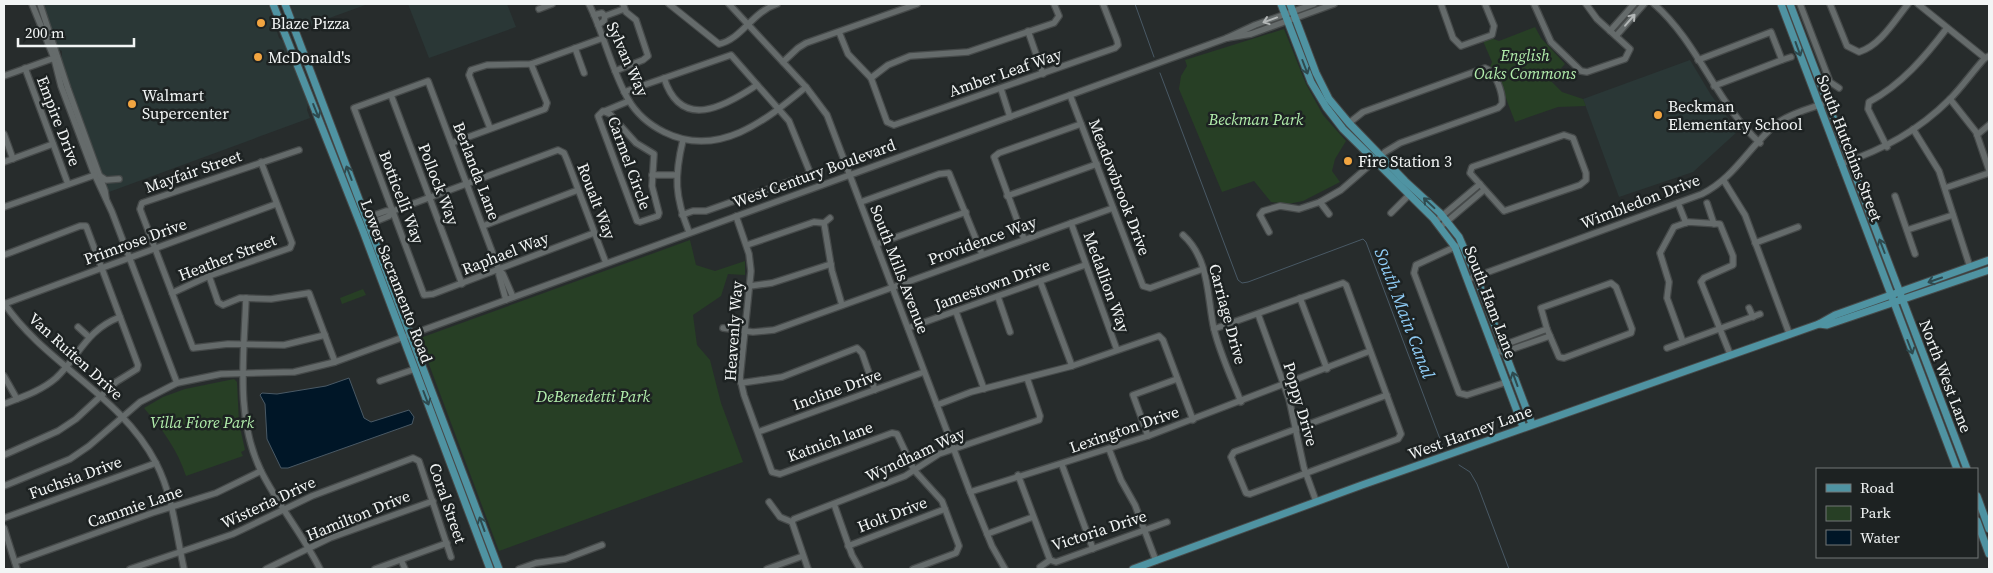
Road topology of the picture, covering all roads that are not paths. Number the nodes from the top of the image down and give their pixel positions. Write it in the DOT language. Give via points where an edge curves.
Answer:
graph roads {
  1 [pos="32,4"];
  2 [pos="40,4"];
  3 [pos="273,4"];
  4 [pos="285,4"];
  5 [pos="552,4"];
  6 [pos="589,4"];
  7 [pos="669,4"];
  8 [pos="728,4"];
  9 [pos="777,4"];
  10 [pos="917,4"];
  11 [pos="1054,4"];
  12 [pos="1103,4"];
  13 [pos="1281,4"];
  14 [pos="1290,4"];
  15 [pos="1314,4"];
  16 [pos="1334,4"];
  17 [pos="1440,4"];
  18 [pos="1485,4"];
  19 [pos="1534,4"];
  20 [pos="1586,4"];
  21 [pos="1634,4"];
  22 [pos="1644,4"];
  23 [pos="1654,4"];
  24 [pos="1781,4"];
  25 [pos="1790,4"];
  26 [pos="1800,4"];
  27 [pos="1830,4"];
  28 [pos="1908,4"];
  29 [pos="1918,4"];
  30 [pos="624,6"];
  31 [pos="539,9"];
  32 [pos="594,15"];
  33 [pos="605,16"];
  34 [pos="1290,16"];
  35 [pos="747,23"];
  36 [pos="598,25"];
  37 [pos="1947,28"];
  38 [pos="1610,31"];
  39 [pos="839,32"];
  40 [pos="1028,32"];
  41 [pos="1616,36"];
  42 [pos="603,38"];
  43 [pos="575,48"];
  44 [pos="56,57"];
  45 [pos="1791,57"];
  46 [pos="1987,57"];
  47 [pos="1698,60"];
  48 [pos="1782,60"];
  49 [pos="782,62"];
  50 [pos="531,64"];
  51 [pos="25,68"];
  52 [pos="615,71"];
  53 [pos="584,73"];
  54 [pos="1043,74"];
  55 [pos="4,76"];
  56 [pos="664,78"];
  57 [pos="871,78"];
  58 [pos="757,85"];
  59 [pos="1714,86"];
  60 [pos="806,88"];
  61 [pos="1839,88"];
  62 [pos="1000,89"];
  63 [pos="624,92"];
  64 [pos="391,95"];
  65 [pos="1070,95"];
  66 [pos="1950,99"];
  67 [pos="629,101"];
  68 [pos="1827,103"];
  69 [pos="1818,106"];
  70 [pos="779,109"];
  71 [pos="605,111"];
  72 [pos="1010,117"];
  73 [pos="1350,123"];
  74 [pos="1081,124"];
  75 [pos="1989,125"];
  76 [pos="490,128"];
  77 [pos="1913,129"];
  78 [pos="4,134"];
  79 [pos="1978,135"];
  80 [pos="683,140"];
  81 [pos="1760,142"];
  82 [pos="452,143"];
  83 [pos="53,144"];
  84 [pos="1887,147"];
  85 [pos="299,150"];
  86 [pos="1378,158"];
  87 [pos="13,159"];
  88 [pos="4,162"];
  89 [pos="261,162"];
  90 [pos="1849,162"];
  91 [pos="1096,164"];
  92 [pos="1841,164"];
  93 [pos="1989,172"];
  94 [pos="97,174"];
  95 [pos="850,174"];
  96 [pos="652,175"];
  97 [pos="676,175"];
  98 [pos="1724,182"];
  99 [pos="68,184"];
  100 [pos="467,184"];
  101 [pos="1482,187"];
  102 [pos="1945,188"];
  103 [pos="578,190"];
  104 [pos="106,194"];
  105 [pos="1007,196"];
  106 [pos="1408,196"];
  107 [pos="1895,196"];
  108 [pos="430,198"];
  109 [pos="861,202"];
  110 [pos="1320,202"];
  111 [pos="1678,202"];
  112 [pos="1707,203"];
  113 [pos="276,204"];
  114 [pos="4,207"];
  115 [pos="1113,208"];
  116 [pos="393,211"];
  117 [pos="966,212"];
  118 [pos="1391,212"];
  119 [pos="1329,214"];
  120 [pos="682,215"];
  121 [pos="1953,215"];
  122 [pos="736,216"];
  123 [pos="830,218"];
  124 [pos="367,221"];
  125 [pos="1441,221"];
  126 [pos="1686,222"];
  127 [pos="1071,223"];
  128 [pos="824,224"];
  129 [pos="1714,224"];
  130 [pos="483,226"];
  131 [pos="1798,228"];
  132 [pos="1907,230"];
  133 [pos="690,232"];
  134 [pos="1269,232"];
  135 [pos="594,233"];
  136 [pos="1183,236"];
  137 [pos="1024,239"];
  138 [pos="1755,243"];
  139 [pos="877,244"];
  140 [pos="747,245"];
  141 [pos="1459,245"];
  142 [pos="156,248"];
  143 [pos="982,254"];
  144 [pos="1915,254"];
  145 [pos="4,255"];
  146 [pos="129,258"];
  147 [pos="1989,260"];
  148 [pos="606,263"];
  149 [pos="831,264"];
  150 [pos="1085,265"];
  151 [pos="1970,267"];
  152 [pos="101,268"];
  153 [pos="1203,269"];
  154 [pos="499,270"];
  155 [pos="1989,270"];
  156 [pos="209,276"];
  157 [pos="1476,276"];
  158 [pos="1469,279"];
  159 [pos="1040,281"];
  160 [pos="462,284"];
  161 [pos="750,286"];
  162 [pos="892,287"];
  163 [pos="172,292"];
  164 [pos="424,295"];
  165 [pos="1900,295"];
  166 [pos="513,297"];
  167 [pos="998,297"];
  168 [pos="246,298"];
  169 [pos="1300,298"];
  170 [pos="1892,298"];
  171 [pos="506,300"];
  172 [pos="4,303"];
  173 [pos="842,305"];
  174 [pos="1750,308"];
  175 [pos="956,312"];
  176 [pos="1258,314"];
  177 [pos="1760,314"];
  178 [pos="1753,317"];
  179 [pos="120,318"];
  180 [pos="78,327"];
  181 [pos="723,328"];
  182 [pos="908,328"];
  183 [pos="1214,329"];
  184 [pos="1547,329"];
  185 [pos="1720,329"];
  186 [pos="747,331"];
  187 [pos="1010,332"];
  188 [pos="1789,333"];
  189 [pos="325,335"];
  190 [pos="406,335"];
  191 [pos="1550,336"];
  192 [pos="89,337"];
  193 [pos="1683,342"];
  194 [pos="244,344"];
  195 [pos="1503,348"];
  196 [pos="1667,348"];
  197 [pos="1117,350"];
  198 [pos="1370,351"];
  199 [pos="1496,351"];
  200 [pos="1730,354"];
  201 [pos="335,362"];
  202 [pos="66,366"];
  203 [pos="1072,366"];
  204 [pos="415,368"];
  205 [pos="1327,369"];
  206 [pos="924,372"];
  207 [pos="243,373"];
  208 [pos="4,376"];
  209 [pos="1027,378"];
  210 [pos="1177,379"];
  211 [pos="380,381"];
  212 [pos="1507,382"];
  213 [pos="741,383"];
  214 [pos="177,384"];
  215 [pos="1284,385"];
  216 [pos="984,389"];
  217 [pos="875,390"];
  218 [pos="1387,395"];
  219 [pos="101,396"];
  220 [pos="17,399"];
  221 [pos="1241,402"];
  222 [pos="4,404"];
  223 [pos="937,405"];
  224 [pos="121,417"];
  225 [pos="1193,420"];
  226 [pos="1532,424"];
  227 [pos="1523,427"];
  228 [pos="1297,429"];
  229 [pos="758,432"];
  230 [pos="1148,436"];
  231 [pos="954,449"];
  232 [pos="1109,449"];
  233 [pos="4,455"];
  234 [pos="417,459"];
  235 [pos="156,463"];
  236 [pos="1062,465"];
  237 [pos="1957,468"];
  238 [pos="1966,468"];
  239 [pos="914,470"];
  240 [pos="261,471"];
  241 [pos="1306,473"];
  242 [pos="776,474"];
  243 [pos="1018,475"];
  244 [pos="4,486"];
  245 [pos="970,492"];
  246 [pos="1978,499"];
  247 [pos="432,501"];
  248 [pos="1316,501"];
  249 [pos="769,502"];
  250 [pos="834,504"];
  251 [pos="172,507"];
  252 [pos="945,509"];
  253 [pos="285,510"];
  254 [pos="1033,516"];
  255 [pos="4,518"];
  256 [pos="792,522"];
  257 [pos="1167,522"];
  258 [pos="1978,524"];
  259 [pos="4,528"];
  260 [pos="1989,529"];
  261 [pos="1144,530"];
  262 [pos="987,534"];
  263 [pos="447,543"];
  264 [pos="602,545"];
  265 [pos="848,546"];
  266 [pos="309,548"];
  267 [pos="1093,549"];
  268 [pos="180,552"];
  269 [pos="1989,554"];
  270 [pos="803,556"];
  271 [pos="451,557"];
  272 [pos="401,560"];
  273 [pos="1050,560"];
  274 [pos="1156,561"];
  275 [pos="15,562"];
  276 [pos="932,562"];
  277 [pos="1040,567"];
  278 [pos="17,569"];
  279 [pos="130,569"];
  280 [pos="184,569"];
  281 [pos="266,569"];
  282 [pos="320,569"];
  283 [pos="375,569"];
  284 [pos="405,569"];
  285 [pos="490,569"];
  286 [pos="499,569"];
  287 [pos="519,569"];
  288 [pos="767,569"];
  289 [pos="808,569"];
  290 [pos="860,569"];
  291 [pos="913,569"];
  292 [pos="935,569"];
  293 [pos="1005,569"];
  294 [pos="1133,569"];
  1 -- 44 [label="street"];
  2 -- 44 [label="street"];
  3 -- 190 [label="main road, Lower Sacramento Road, one-way" via="279,30"];
  124 -- 4 [label="main road, Lower Sacramento Road, one-way"];
  5 -- 31 [label="street"];
  6 -- 32 [label="street, Sylvan Way"];
  7 -- 35 [label="street" via="718,43 732,39"];
  8 -- 35 [label="street, South Mills Avenue"];
  9 -- 35 [label="street"];
  10 -- 39 [label="street"];
  11 -- 40 [label="street" via="1059,19"];
  12 -- 54 [label="street, Amber Leaf Way" via="1117,46"];
  13 -- 34 [label="main road, South Ham Lane"];
  14 -- 34 [label="main road, South Ham Lane"];
  15 -- 34 [label="street, West Century Boulevard"];
  16 -- 34 [label="street, West Century Boulevard"];
  17 -- 18 [label="street" via="1453,38 1461,46 1492,35 1494,26"];
  19 -- 41 [label="street" via="1552,42 1583,72 1632,54"];
  20 -- 38 [label="street"];
  21 -- 38 [label="street"];
  41 -- 22 [label="street, one-way"];
  23 -- 47 [label="street" via="1672,21"];
  24 -- 69 [label="main road, South Hutchins Street, one-way"];
  25 -- 68 [label="main road, South Hutchins Street"];
  26 -- 61 [label="street" via="1830,82"];
  27 -- 28 [label="street" via="1847,46 1859,52 1878,40"];
  29 -- 37 [label="street"];
  30 -- 33 [label="street"];
  30 -- 52 [label="street" via="636,20 648,56"];
  32 -- 33 [label="street" via="602,13"];
  32 -- 36 [label="street, Sylvan Way"];
  33 -- 36 [label="street" via="604,22"];
  34 -- 65 [label="street, West Century Boulevard"];
  34 -- 73 [label="main road, South Ham Lane" via="1322,87"];
  34 -- 86 [label="main road, South Ham Lane, one-way" via="1311,82 1321,99 1337,122"];
  35 -- 49 [label="street, South Mills Avenue"];
  36 -- 42 [label="street, Sylvan Way"];
  37 -- 46 [label="street"];
  37 -- 84 [label="street" via="1908,74 1869,102 1868,109"];
  38 -- 41 [label="street"];
  39 -- 49 [label="street" via="798,48"];
  39 -- 57 [label="street" via="848,54"];
  40 -- 54 [label="street"];
  40 -- 57 [label="street" via="962,54 910,56 888,65"];
  42 -- 43 [label="street"];
  42 -- 52 [label="street, Sylvan Way"];
  43 -- 50 [label="street"];
  43 -- 53 [label="street"];
  44 -- 51 [label="street"];
  44 -- 94 [label="street" via="61,86"];
  45 -- 48 [label="street"];
  46 -- 66 [label="street"];
  47 -- 48 [label="street" via="1771,32"];
  47 -- 59 [label="street"];
  48 -- 59 [label="street"];
  49 -- 60 [label="street, South Mills Avenue"];
  50 -- 76 [label="street" via="547,106"];
  50 -- 76 [label="street" via="487,65 470,72"];
  51 -- 55 [label="street"];
  51 -- 83 [label="street, Empire Drive"];
  52 -- 63 [label="street, Sylvan Way"];
  54 -- 62 [label="street, Amber Leaf Way"];
  56 -- 58 [label="street" via="731,55"];
  56 -- 58 [label="street" via="670,94 681,105 703,110 730,103"];
  56 -- 63 [label="street"];
  57 -- 62 [label="street, Amber Leaf Way" via="888,123 894,126"];
  58 -- 70 [label="street"];
  59 -- 81 [label="street" via="1734,116"];
  60 -- 70 [label="street, Sylvan Way"];
  60 -- 95 [label="street, South Mills Avenue" via="827,115"];
  62 -- 72 [label="street"];
  63 -- 67 [label="street, Sylvan Way"];
  64 -- 82 [label="street, Berlanda Lane" via="428,81"];
  64 -- 108 [label="street, Pollock Way"];
  64 -- 116 [label="street, Botticelli Way" via="354,108"];
  65 -- 72 [label="street, West Century Boulevard"];
  65 -- 74 [label="street, Meadowbrook Drive"];
  66 -- 77 [label="street"];
  66 -- 79 [label="street"];
  67 -- 71 [label="street"];
  67 -- 80 [label="street, Sylvan Way" via="658,129"];
  68 -- 69 [label="street, Wimbledon Drive"];
  68 -- 90 [label="main road, South Hutchins Street"];
  69 -- 81 [label="street, Wimbledon Drive" via="1785,118"];
  69 -- 92 [label="main road, South Hutchins Street"];
  70 -- 80 [label="street, Sylvan Way" via="728,138 709,142"];
  70 -- 120 [label="street" via="792,125 808,175 706,211"];
  71 -- 96 [label="street, Carmel Circle" via="636,143 654,154"];
  71 -- 96 [label="street, Carmel Circle" via="598,116 638,222 659,213 653,195"];
  72 -- 95 [label="street, West Century Boulevard"];
  73 -- 86 [label="main road, South Ham Lane"];
  73 -- 86 [label="street" via="1363,112 1485,68 1492,71 1502,99 1500,107 1400,143"];
  74 -- 91 [label="street, Meadowbrook Drive"];
  74 -- 105 [label="street" via="996,155 994,160"];
  75 -- 79 [label="street"];
  76 -- 82 [label="street"];
  77 -- 84 [label="street"];
  77 -- 102 [label="street"];
  78 -- 87 [label="street"];
  79 -- 93 [label="street"];
  80 -- 97 [label="street"];
  81 -- 98 [label="street, Wimbledon Drive"];
  82 -- 100 [label="street, Berlanda Lane"];
  83 -- 87 [label="street"];
  83 -- 99 [label="street, Empire Drive"];
  84 -- 90 [label="street"];
  85 -- 89 [label="street, Mayfair Street"];
  86 -- 106 [label="main road, South Ham Lane"];
  86 -- 110 [label="street" via="1341,190"];
  125 -- 86 [label="main road, South Ham Lane, one-way"];
  87 -- 88 [label="street"];
  89 -- 113 [label="street"];
  89 -- 142 [label="street, Mayfair Street" via="142,203 140,209"];
  90 -- 92 [label="street"];
  165 -- 90 [label="main road, South Hutchins Street, one-way"];
  91 -- 105 [label="street"];
  91 -- 115 [label="street, Meadowbrook Drive"];
  92 -- 170 [label="main road, South Hutchins Street"];
  93 -- 102 [label="street"];
  94 -- 99 [label="street"];
  94 -- 104 [label="street"];
  94 -- 104 [label="street" via="106,180 119,179 107,183"];
  95 -- 109 [label="street, South Mills Avenue"];
  95 -- 122 [label="street, West Century Boulevard"];
  96 -- 97 [label="street, Carmel Circle"];
  97 -- 120 [label="street"];
  98 -- 111 [label="street, Wimbledon Drive"];
  98 -- 138 [label="street" via="1739,203"];
  99 -- 114 [label="street"];
  100 -- 103 [label="street, Roualt Way" via="554,150 561,151 567,160"];
  100 -- 108 [label="street"];
  100 -- 130 [label="street, Berlanda Lane"];
  101 -- 101 [label="street" via="1502,210 1507,211 1580,185 1587,176 1569,135 1467,169"];
  101 -- 125 [label="street"];
  102 -- 121 [label="street"];
  103 -- 130 [label="street"];
  103 -- 135 [label="street, Roualt Way"];
  104 -- 146 [label="street"];
  105 -- 137 [label="street"];
  106 -- 118 [label="street"];
  106 -- 125 [label="main road, South Ham Lane"];
  107 -- 132 [label="street"];
  108 -- 116 [label="street"];
  108 -- 160 [label="street, Pollock Way"];
  109 -- 117 [label="street" via="940,174 951,174"];
  109 -- 139 [label="street, South Mills Avenue"];
  110 -- 119 [label="street"];
  110 -- 134 [label="street" via="1299,209 1280,206 1264,211 1260,215"];
  111 -- 126 [label="street"];
  111 -- 157 [label="street, Wimbledon Drive"];
  112 -- 129 [label="street"];
  113 -- 142 [label="street, Primrose Drive"];
  113 -- 156 [label="street, Heather Street" via="291,246"];
  115 -- 127 [label="street, Providence Way"];
  115 -- 153 [label="street, Meadowbrook Drive" via="1143,286 1146,288"];
  116 -- 124 [label="street" via="389,216"];
  116 -- 164 [label="street, Botticelli Way"];
  117 -- 139 [label="street"];
  117 -- 143 [label="street"];
  120 -- 133 [label="street"];
  121 -- 132 [label="street"];
  121 -- 151 [label="street"];
  122 -- 133 [label="street, West Century Boulevard"];
  122 -- 140 [label="street, Heavenly Way"];
  123 -- 128 [label="street"];
  124 -- 190 [label="main road, Lower Sacramento Road"];
  125 -- 141 [label="main road, South Ham Lane"];
  126 -- 129 [label="street"];
  126 -- 193 [label="street" via="1674,227 1660,253 1669,282 1667,298"];
  127 -- 137 [label="street, Providence Way"];
  127 -- 150 [label="street, Medallion Way"];
  128 -- 140 [label="street" via="814,222"];
  128 -- 149 [label="street"];
  129 -- 185 [label="street" via="1720,224 1733,256 1733,264 1701,282"];
  130 -- 154 [label="street, Berlanda Lane"];
  131 -- 138 [label="street"];
  132 -- 144 [label="street"];
  133 -- 148 [label="street, West Century Boulevard"];
  135 -- 148 [label="street, Roualt Way"];
  135 -- 154 [label="street, Raphael Way"];
  136 -- 153 [label="street, Carriage Drive"];
  137 -- 143 [label="street, Providence Way"];
  138 -- 188 [label="street"];
  139 -- 162 [label="street, South Mills Avenue"];
  140 -- 161 [label="street, Heavenly Way" via="751,263"];
  141 -- 157 [label="main road, South Ham Lane"];
  141 -- 158 [label="main road, South Ham Lane"];
  141 -- 212 [label="street" via="1416,265 1413,270 1459,393 1466,395"];
  142 -- 146 [label="street, Primrose Drive"];
  142 -- 163 [label="street"];
  143 -- 162 [label="street, Providence Way"];
  145 -- 152 [label="street" via="86,226"];
  146 -- 152 [label="street, Primrose Drive"];
  146 -- 214 [label="street"];
  147 -- 151 [label="main road"];
  148 -- 166 [label="street, West Century Boulevard"];
  149 -- 161 [label="street" via="772,284"];
  149 -- 173 [label="street"];
  150 -- 159 [label="street, Jamestown Drive"];
  150 -- 197 [label="street, Medallion Way"];
  151 -- 165 [label="main road, one-way"];
  152 -- 172 [label="street, Primrose Drive"];
  152 -- 179 [label="street"];
  153 -- 183 [label="street, Carriage Drive" via="1209,286"];
  154 -- 160 [label="street, Raphael Way"];
  154 -- 166 [label="street, Berlanda Lane"];
  154 -- 171 [label="street, Berlanda Lane"];
  155 -- 165 [label="main road"];
  156 -- 163 [label="street, Heather Street"];
  156 -- 168 [label="street" via="220,304"];
  157 -- 158 [label="street, Wimbledon Drive"];
  157 -- 195 [label="main road, South Ham Lane"];
  158 -- 199 [label="main road, South Ham Lane"];
  159 -- 167 [label="street, Jamestown Drive"];
  159 -- 203 [label="street"];
  160 -- 164 [label="street, Raphael Way"];
  161 -- 186 [label="street, Heavenly Way"];
  162 -- 173 [label="street, Providence Way"];
  162 -- 182 [label="street, South Mills Avenue"];
  163 -- 194 [label="street" via="193,348"];
  165 -- 170 [label="main road, West Harney Lane"];
  165 -- 238 [label="main road, North West Lane"];
  166 -- 171 [label="street, West Century Boulevard"];
  167 -- 175 [label="street, Jamestown Drive"];
  167 -- 187 [label="street"];
  168 -- 189 [label="street" via="276,299 309,293"];
  168 -- 194 [label="street"];
  169 -- 176 [label="street"];
  169 -- 198 [label="street" via="1343,283"];
  169 -- 205 [label="street"];
  170 -- 188 [label="main road, West Harney Lane" via="1827,325 1819,324"];
  170 -- 237 [label="main road, North West Lane, one-way"];
  171 -- 190 [label="street, West Century Boulevard"];
  172 -- 202 [label="street, Van Ruiten Drive" via="21,327"];
  173 -- 186 [label="street, Providence Way" via="774,330"];
  174 -- 178 [label="street"];
  175 -- 182 [label="street, Jamestown Drive"];
  175 -- 216 [label="street"];
  176 -- 183 [label="street"];
  176 -- 215 [label="street, Poppy Drive"];
  177 -- 178 [label="street"];
  178 -- 185 [label="street"];
  179 -- 192 [label="street" via="100,327"];
  179 -- 219 [label="street" via="138,368"];
  180 -- 192 [label="street"];
  181 -- 186 [label="street, Providence Way"];
  182 -- 206 [label="street, South Mills Avenue"];
  183 -- 221 [label="street, Carriage Drive"];
  184 -- 191 [label="street"];
  184 -- 191 [label="street" via="1542,306 1611,283 1616,287 1632,329 1628,335 1562,358 1557,356"];
  184 -- 195 [label="street"];
  185 -- 193 [label="street"];
  185 -- 200 [label="street"];
  186 -- 213 [label="street, Heavenly Way"];
  188 -- 200 [label="main road, West Harney Lane"];
  189 -- 194 [label="street" via="293,344"];
  189 -- 201 [label="street"];
  190 -- 201 [label="street, West Century Boulevard"];
  190 -- 204 [label="main road, Lower Sacramento Road"];
  286 -- 190 [label="main road, Lower Sacramento Road, one-way"];
  191 -- 195 [label="street"];
  192 -- 202 [label="street"];
  193 -- 196 [label="street"];
  194 -- 207 [label="street"];
  195 -- 199 [label="street"];
  226 -- 195 [label="main road, South Ham Lane, one-way"];
  197 -- 203 [label="street"];
  197 -- 210 [label="street" via="1159,336"];
  198 -- 205 [label="street, Lexington Drive"];
  198 -- 218 [label="street"];
  199 -- 212 [label="main road, South Ham Lane"];
  200 -- 226 [label="main road, West Harney Lane"];
  201 -- 207 [label="street, West Century Boulevard" via="294,372"];
  202 -- 219 [label="street, Van Ruiten Drive"];
  202 -- 220 [label="street" via="47,385"];
  203 -- 209 [label="street"];
  204 -- 211 [label="street"];
  204 -- 285 [label="main road, Lower Sacramento Road, one-way"];
  205 -- 215 [label="street, Lexington Drive"];
  206 -- 217 [label="street, Incline Drive"];
  206 -- 223 [label="street, South Mills Avenue"];
  207 -- 214 [label="street, West Century Boulevard" via="209,375"];
  207 -- 240 [label="street" via="247,434"];
  208 -- 220 [label="street"];
  209 -- 216 [label="street"];
  209 -- 231 [label="street, Wyndham Way" via="1039,420"];
  210 -- 225 [label="street"];
  210 -- 230 [label="street" via="1133,396"];
  212 -- 227 [label="main road, South Ham Lane"];
  213 -- 217 [label="street" via="782,377 857,348"];
  213 -- 229 [label="street, Heavenly Way"];
  214 -- 224 [label="street, West Century Boulevard" via="149,397"];
  215 -- 221 [label="street, Lexington Drive"];
  215 -- 228 [label="street, Poppy Drive"];
  216 -- 223 [label="street"];
  217 -- 229 [label="street, Incline Drive"];
  218 -- 228 [label="street"];
  218 -- 241 [label="street" via="1401,437"];
  219 -- 224 [label="street, Van Ruiten Drive"];
  219 -- 233 [label="street" via="58,431"];
  220 -- 222 [label="street"];
  221 -- 225 [label="street, Lexington Drive"];
  223 -- 231 [label="street, South Mills Avenue"];
  224 -- 235 [label="street, Van Ruiten Drive"];
  224 -- 244 [label="street, West Century Boulevard" via="89,446 70,458"];
  225 -- 230 [label="street, Lexington Drive"];
  226 -- 227 [label="main road, West Harney Lane"];
  227 -- 248 [label="main road, West Harney Lane"];
  228 -- 241 [label="street, Poppy Drive"];
  228 -- 241 [label="street" via="1234,452 1232,457 1244,491 1250,494"];
  229 -- 242 [label="street, Heavenly Way" via="772,472"];
  230 -- 232 [label="street, Lexington Drive"];
  231 -- 239 [label="street, Wyndham Way" via="929,459"];
  231 -- 245 [label="street, South Mills Avenue"];
  232 -- 236 [label="street, Lexington Drive"];
  232 -- 261 [label="street"];
  234 -- 247 [label="street, Coral Street"];
  234 -- 253 [label="street, Wisteria Drive" via="312,496"];
  235 -- 251 [label="street, Van Ruiten Drive"];
  235 -- 255 [label="street, Fuchsia Drive"];
  236 -- 243 [label="street, Lexington Drive"];
  236 -- 267 [label="street"];
  239 -- 242 [label="street, Katnich lane" via="899,436 892,434"];
  239 -- 250 [label="street, Wyndham Way"];
  239 -- 252 [label="street" via="936,493"];
  240 -- 251 [label="street, Cammie Lane" via="216,493"];
  240 -- 253 [label="street"];
  241 -- 248 [label="street, Poppy Drive"];
  243 -- 245 [label="street, Lexington Drive"];
  243 -- 254 [label="street"];
  245 -- 262 [label="street, South Mills Avenue"];
  246 -- 260 [label="main road"];
  247 -- 263 [label="street, Coral Street"];
  247 -- 266 [label="street, Hamilton Drive"];
  248 -- 274 [label="main road, West Harney Lane"];
  249 -- 256 [label="street" via="780,517"];
  250 -- 256 [label="street, Wyndham Way"];
  250 -- 265 [label="street"];
  251 -- 268 [label="street, Van Ruiten Drive"];
  251 -- 275 [label="street, Cammie Lane"];
  252 -- 265 [label="street, Holt Drive"];
  252 -- 276 [label="street" via="959,550"];
  253 -- 266 [label="street"];
  253 -- 268 [label="street, Wisteria Drive" via="233,534"];
  254 -- 262 [label="street"];
  254 -- 273 [label="street"];
  256 -- 270 [label="street"];
  257 -- 261 [label="street, Victoria Drive"];
  258 -- 269 [label="main road"];
  259 -- 275 [label="street"];
  261 -- 267 [label="street, Victoria Drive"];
  261 -- 274 [label="street"];
  262 -- 293 [label="street, South Mills Avenue"];
  263 -- 271 [label="street, Coral Street"];
  263 -- 272 [label="street"];
  264 -- 287 [label="street" via="564,559"];
  265 -- 290 [label="street"];
  266 -- 281 [label="street, Hamilton Drive"];
  266 -- 282 [label="street"];
  267 -- 273 [label="street, Victoria Drive" via="1056,562"];
  268 -- 279 [label="street, Wisteria Drive"];
  268 -- 280 [label="street, Van Ruiten Drive"];
  270 -- 288 [label="street"];
  270 -- 289 [label="street"];
  272 -- 283 [label="street"];
  272 -- 284 [label="street"];
  273 -- 277 [label="street, Victoria Drive"];
  274 -- 294 [label="main road, West Harney Lane"];
  275 -- 278 [label="street"];
  276 -- 291 [label="street"];
  276 -- 292 [label="street"];
}
